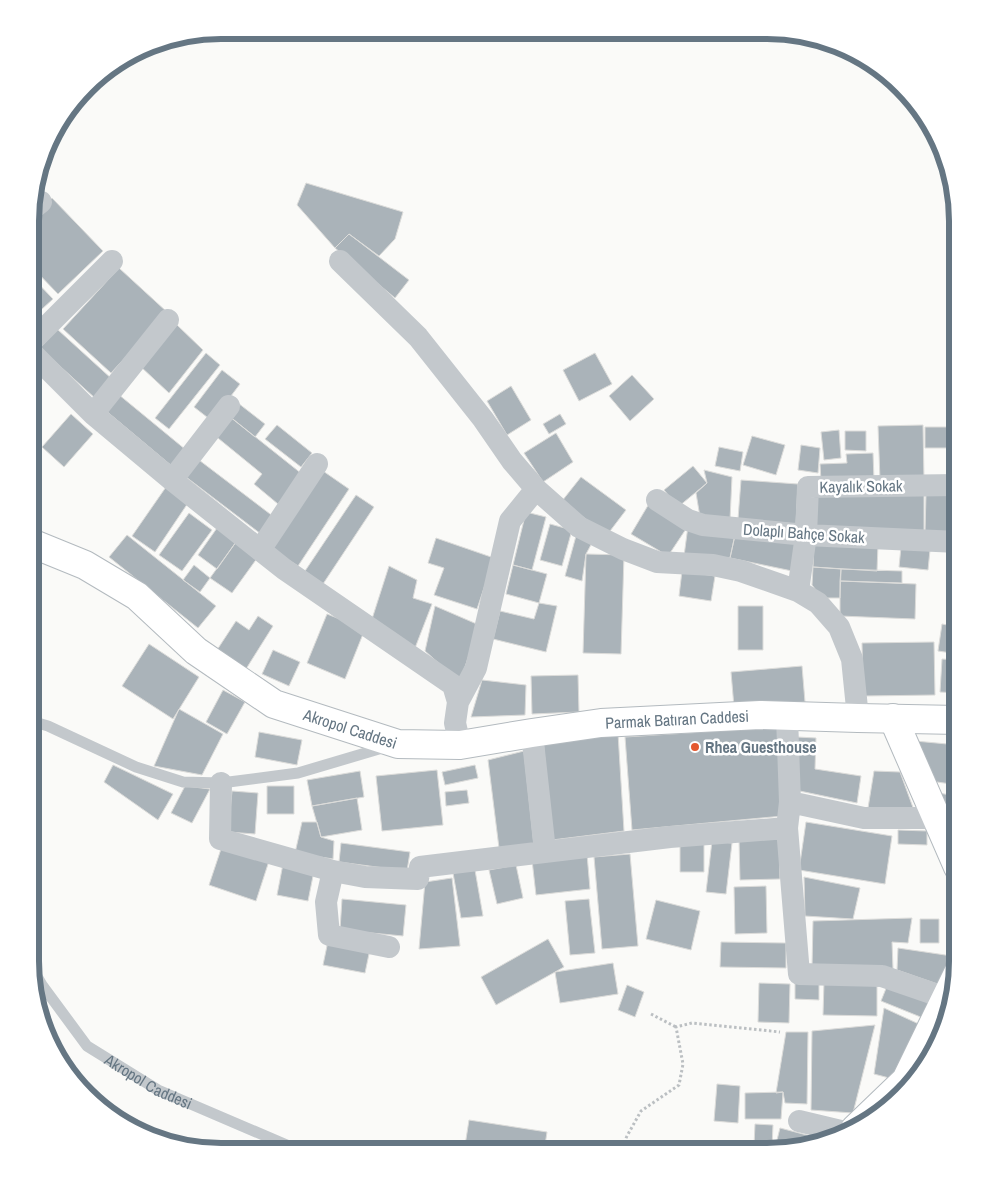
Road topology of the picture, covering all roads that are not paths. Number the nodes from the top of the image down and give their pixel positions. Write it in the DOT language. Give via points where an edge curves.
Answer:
graph roads {
  1 [pos="112,261"];
  2 [pos="340,261"];
  3 [pos="168,320"];
  4 [pos="39,334"];
  5 [pos="39,360"];
  6 [pos="229,406"];
  7 [pos="93,414"];
  8 [pos="317,464"];
  9 [pos="172,480"];
  10 [pos="949,485"];
  11 [pos="536,489"];
  12 [pos="658,500"];
  13 [pos="806,535"];
  14 [pos="949,542"];
  15 [pos="39,546"];
  16 [pos="260,550"];
  17 [pos="798,591"];
  18 [pos="458,702"];
  19 [pos="787,717"];
  20 [pos="858,718"];
  21 [pos="894,718"];
  22 [pos="949,720"];
  23 [pos="39,724"];
  24 [pos="532,732"];
  25 [pos="398,744"];
  26 [pos="460,745"];
  27 [pos="221,783"];
  28 [pos="790,802"];
  29 [pos="936,818"];
  30 [pos="788,828"];
  31 [pos="949,847"];
  32 [pos="545,851"];
  33 [pos="333,871"];
  34 [pos="389,947"];
  35 [pos="40,981"];
  36 [pos="948,985"];
  37 [pos="946,998"];
  38 [pos="907,1077"];
  39 [pos="899,1086"];
  40 [pos="885,1100"];
  41 [pos="799,1121"];
  42 [pos="835,1130"];
  43 [pos="282,1143"];
  1 -- 4 [label="street"];
  2 -- 11 [label="street" via="418,336"];
  3 -- 7 [label="street"];
  5 -- 7 [label="street"];
  6 -- 9 [label="street"];
  7 -- 9 [label="street"];
  8 -- 16 [label="street"];
  9 -- 16 [label="street"];
  10 -- 13 [label="street, Kayalık Sokak" via="808,487"];
  11 -- 17 [label="street" via="579,527 623,549 657,562 741,571"];
  11 -- 18 [label="street" via="510,521 476,668"];
  12 -- 13 [label="street, Dolaplı Bahçe Sokak" via="688,520 703,524"];
  13 -- 14 [label="street, Dolaplı Bahçe Sokak"];
  13 -- 17 [label="street, Kayalık Sokak"];
  15 -- 25 [label="main road, Akropol Caddesi" via="85,565 137,596 196,651 274,704"];
  16 -- 18 [label="street" via="453,685"];
  17 -- 20 [label="street" via="818,603 839,626 852,659"];
  18 -- 26 [label="street" via="455,723"];
  19 -- 20 [label="main road, Parmak Batıran Caddesi"];
  19 -- 24 [label="main road, Parmak Batıran Caddesi" via="760,715 602,723"];
  19 -- 28 [label="street"];
  20 -- 21 [label="main road, Parmak Batıran Caddesi"];
  21 -- 22 [label="main road, Parmak Batıran Caddesi"];
  21 -- 29 [label="main road"];
  23 -- 27 [label="lane, Akropol Caddesi" via="136,767 183,782"];
  24 -- 26 [label="main road, Parmak Batıran Caddesi"];
  24 -- 32 [label="street"];
  25 -- 26 [label="main road, Parmak Batıran Caddesi"];
  25 -- 27 [label="lane, Akropol Caddesi" via="298,773"];
  27 -- 33 [label="street" via="220,839"];
  28 -- 29 [label="street" via="864,818"];
  28 -- 30 [label="street"];
  29 -- 31 [label="main road"];
  30 -- 32 [label="street"];
  30 -- 36 [label="street" via="799,974 882,976"];
  32 -- 33 [label="street" via="420,866 418,879 365,877"];
  33 -- 34 [label="street" via="326,902 329,935"];
  35 -- 43 [label="lane, Akropol Caddesi" via="87,1046 158,1090"];
  37 -- 38 [label="main road"];
  39 -- 40 [label="main road"];
  41 -- 42 [label="street"];
}
